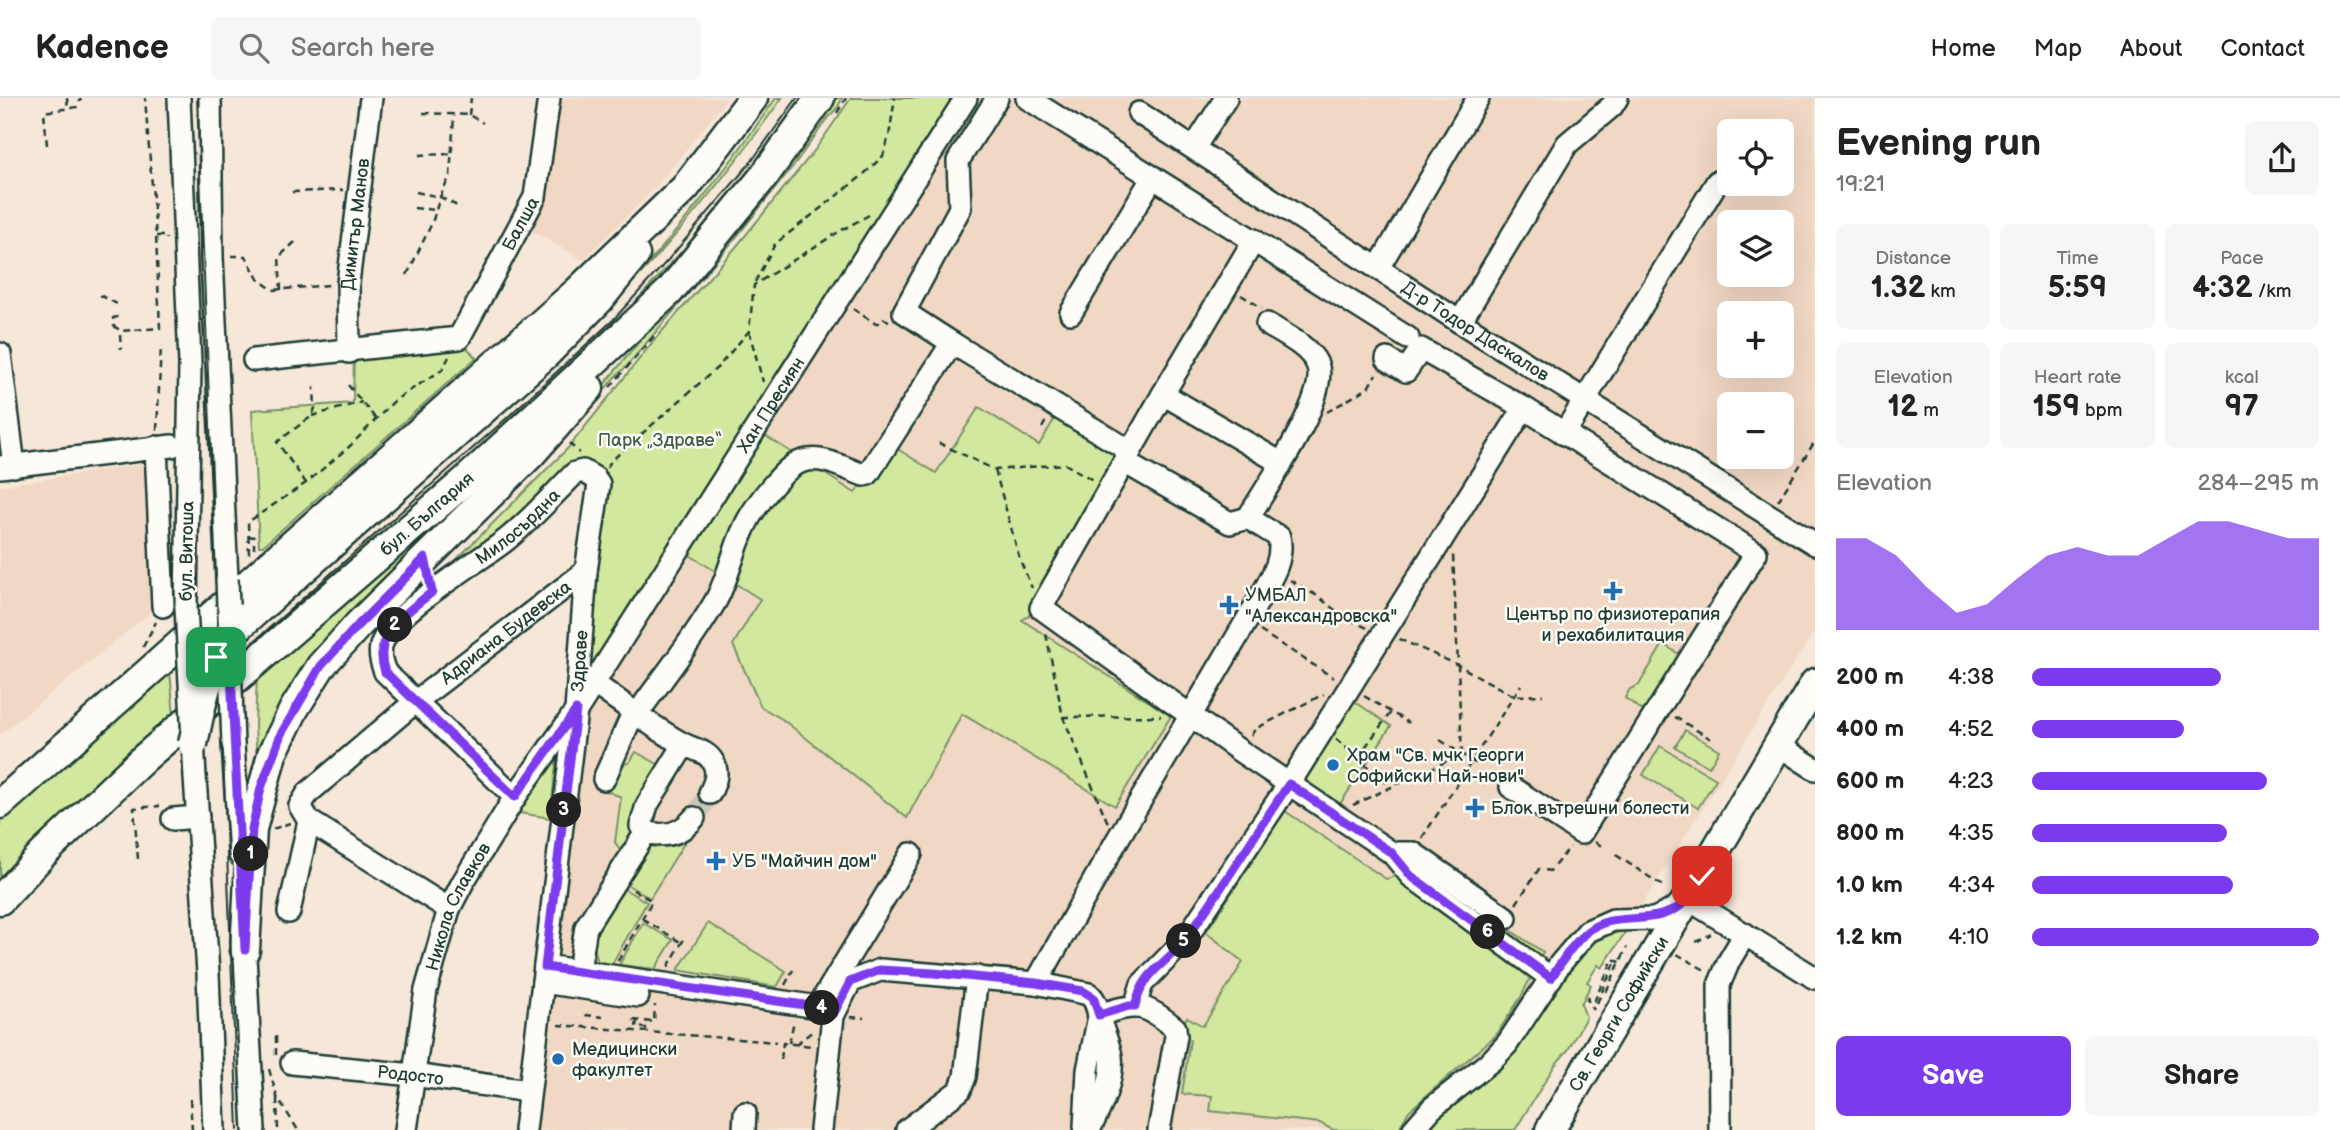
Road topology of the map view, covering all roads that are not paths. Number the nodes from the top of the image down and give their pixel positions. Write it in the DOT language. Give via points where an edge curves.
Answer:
graph roads {
  1 [pos="178,98"];
  2 [pos="210,98"];
  3 [pos="372,98"];
  4 [pos="549,98"];
  5 [pos="753,98"];
  6 [pos="820,98"];
  7 [pos="966,98"];
  8 [pos="997,98"];
  9 [pos="1027,98"];
  10 [pos="1226,98"];
  11 [pos="1478,98"];
  12 [pos="1617,98"];
  13 [pos="1139,113"];
  14 [pos="1194,148"];
  15 [pos="1153,177"];
  16 [pos="1717,182"];
  17 [pos="685,188"];
  18 [pos="1254,240"];
  19 [pos="1378,268"];
  20 [pos="669,292"];
  21 [pos="1071,313"];
  22 [pos="1460,322"];
  23 [pos="1267,324"];
  24 [pos="1408,338"];
  25 [pos="952,343"];
  26 [pos="349,352"];
  27 [pos="0,354"];
  28 [pos="1387,359"];
  29 [pos="254,360"];
  30 [pos="1163,394"];
  31 [pos="1583,398"];
  32 [pos="1524,408"];
  33 [pos="1564,434"];
  34 [pos="1127,456"];
  35 [pos="1281,463"];
  36 [pos="7,467"];
  37 [pos="598,484"];
  38 [pos="1248,518"];
  39 [pos="1815,544"];
  40 [pos="425,558"];
  41 [pos="586,571"];
  42 [pos="432,592"];
  43 [pos="163,606"];
  44 [pos="229,635"];
  45 [pos="1815,682"];
  46 [pos="594,684"];
  47 [pos="415,702"];
  48 [pos="639,707"];
  49 [pos="576,710"];
  50 [pos="1807,713"];
  51 [pos="1192,716"];
  52 [pos="193,744"];
  53 [pos="684,745"];
  54 [pos="1778,746"];
  55 [pos="1815,769"];
  56 [pos="604,779"];
  57 [pos="1289,784"];
  58 [pos="1511,787"];
  59 [pos="710,793"];
  60 [pos="515,797"];
  61 [pos="0,804"];
  62 [pos="171,813"];
  63 [pos="302,816"];
  64 [pos="198,817"];
  65 [pos="694,818"];
  66 [pos="646,832"];
  67 [pos="1403,853"];
  68 [pos="911,854"];
  69 [pos="1677,893"];
  70 [pos="0,900"];
  71 [pos="449,909"];
  72 [pos="289,912"];
  73 [pos="1506,918"];
  74 [pos="1745,934"];
  75 [pos="245,950"];
  76 [pos="579,970"];
  77 [pos="544,974"];
  78 [pos="977,977"];
  79 [pos="1551,978"];
  80 [pos="1815,978"];
  81 [pos="1036,983"];
  82 [pos="647,1001"];
  83 [pos="808,1002"];
  84 [pos="1135,1006"];
  85 [pos="1099,1015"];
  86 [pos="292,1063"];
  87 [pos="413,1075"];
  88 [pos="529,1091"];
  89 [pos="1725,1127"];
  90 [pos="214,1130"];
  91 [pos="254,1130"];
  92 [pos="406,1130"];
  93 [pos="525,1130"];
  94 [pos="821,1130"];
  95 [pos="907,1130"];
  96 [pos="1087,1130"];
  97 [pos="1159,1130"];
  98 [pos="1413,1130"];
  99 [pos="1550,1130"];
  1 -- 52 [label="street, бул. Витоша, bridge" via="190,365 186,607"];
  2 -- 44 [label="street, бул. Витоша, bridge" via="212,257"];
  3 -- 26 [label="street, Димитър Манов" via="348,284"];
  4 -- 26 [label="street, Балша" via="535,198 459,338"];
  5 -- 17 [label="main road"];
  6 -- 20 [label="main road, бул. България" via="764,176"];
  7 -- 46 [label="street, Хан Пресиян"];
  8 -- 25 [label="street" via="958,161 960,208 904,312"];
  9 -- 15 [label="street"];
  10 -- 14 [label="street"];
  11 -- 19 [label="street"];
  12 -- 22 [label="street" via="1567,144"];
  13 -- 14 [label="street, Д-р Тодор Даскалов"];
  14 -- 19 [label="street, Д-р Тодор Даскалов"];
  15 -- 18 [label="street"];
  15 -- 21 [label="street"];
  16 -- 31 [label="street"];
  17 -- 44 [label="main road" via="599,300 546,354"];
  17 -- 61 [label="main road" via="578,291"];
  18 -- 24 [label="street"];
  18 -- 30 [label="street"];
  19 -- 22 [label="street, Д-р Тодор Даскалов"];
  20 -- 40 [label="main road" via="531,454"];
  20 -- 70 [label="main road, бул. България" via="466,480 142,760"];
  22 -- 31 [label="street, Д-р Тодор Даскалов"];
  23 -- 35 [label="street" via="1301,346 1320,374 1303,427"];
  25 -- 34 [label="street"];
  25 -- 48 [label="street" via="868,474 805,460 788,470 767,493 742,531 716,600"];
  26 -- 29 [label="street"];
  27 -- 36 [label="street"];
  28 -- 32 [label="street" via="1406,371 1421,349"];
  30 -- 34 [label="street"];
  30 -- 35 [label="street"];
  31 -- 33 [label="street"];
  31 -- 39 [label="street, Д-р Тодор Даскалов"];
  32 -- 33 [label="street"];
  32 -- 57 [label="street"];
  33 -- 58 [label="street" via="1756,553 1581,833"];
  34 -- 38 [label="street" via="1230,523"];
  34 -- 51 [label="street" via="1041,608"];
  35 -- 38 [label="street"];
  36 -- 43 [label="street" via="164,446"];
  37 -- 41 [label="street, Здраве"];
  37 -- 42 [label="street, Милосърдна" via="583,471 575,473 507,539"];
  38 -- 51 [label="street" via="1279,537 1280,559"];
  40 -- 42 [label="street"];
  40 -- 75 [label="main road" via="321,666 281,734 252,829"];
  41 -- 47 [label="street, Адриана Будевска"];
  41 -- 49 [label="street, Здраве"];
  42 -- 47 [label="street, Милосърдна" via="400,620 382,646 380,660 385,672"];
  44 -- 52 [label="main road, bridge" via="205,684"];
  44 -- 75 [label="street, бул. Витоша, bridge"];
  45 -- 50 [label="main road, Св. Георги Софийски"];
  46 -- 48 [label="street"];
  46 -- 49 [label="street, Хан Пресиян"];
  47 -- 60 [label="street"];
  47 -- 63 [label="street, Адриана Будевска" via="308,793"];
  48 -- 53 [label="street"];
  48 -- 56 [label="street"];
  49 -- 60 [label="street, Никола Славков"];
  49 -- 77 [label="street, Здраве"];
  50 -- 54 [label="main road, Св. Георги Софийски"];
  51 -- 57 [label="street"];
  51 -- 81 [label="street"];
  52 -- 64 [label="street, бул. Витоша, bridge"];
  53 -- 59 [label="street" via="706,755 714,765 716,778"];
  53 -- 66 [label="street" via="647,805 641,826"];
  54 -- 55 [label="street"];
  54 -- 69 [label="main road, Св. Георги Софийски"];
  57 -- 67 [label="street"];
  57 -- 84 [label="street" via="1185,940 1142,984"];
  60 -- 71 [label="street, Никола Славков"];
  62 -- 64 [label="street"];
  63 -- 71 [label="street"];
  63 -- 72 [label="street"];
  64 -- 90 [label="street, бул. Витоша"];
  65 -- 66 [label="street" via="673,834"];
  66 -- 76 [label="street" via="586,927"];
  67 -- 73 [label="street"];
  67 -- 79 [label="street" via="1411,876"];
  68 -- 83 [label="street"];
  69 -- 74 [label="street"];
  69 -- 79 [label="street" via="1669,912 1654,919 1613,920 1588,931"];
  69 -- 99 [label="main road, Св. Георги Софийски"];
  71 -- 87 [label="street, Никола Славков" via="426,990"];
  74 -- 80 [label="street"];
  74 -- 89 [label="street" via="1719,985"];
  75 -- 91 [label="street, бул. Витоша"];
  76 -- 77 [label="street"];
  76 -- 83 [label="street"];
  77 -- 82 [label="street"];
  77 -- 88 [label="street, Здраве"];
  78 -- 81 [label="street"];
  78 -- 83 [label="street" via="880,970"];
  78 -- 95 [label="street" via="960,1090"];
  79 -- 98 [label="street" via="1507,1044"];
  81 -- 85 [label="street" via="1089,994"];
  83 -- 94 [label="street" via="830,1048"];
  84 -- 85 [label="street"];
  84 -- 97 [label="street" via="1159,1015 1175,1028"];
  85 -- 96 [label="street" via="1111,1071"];
  86 -- 87 [label="street, Родосто"];
  87 -- 88 [label="street, Родосто"];
  87 -- 92 [label="street, Никола Славков"];
  88 -- 93 [label="street, Здраве"];
}
